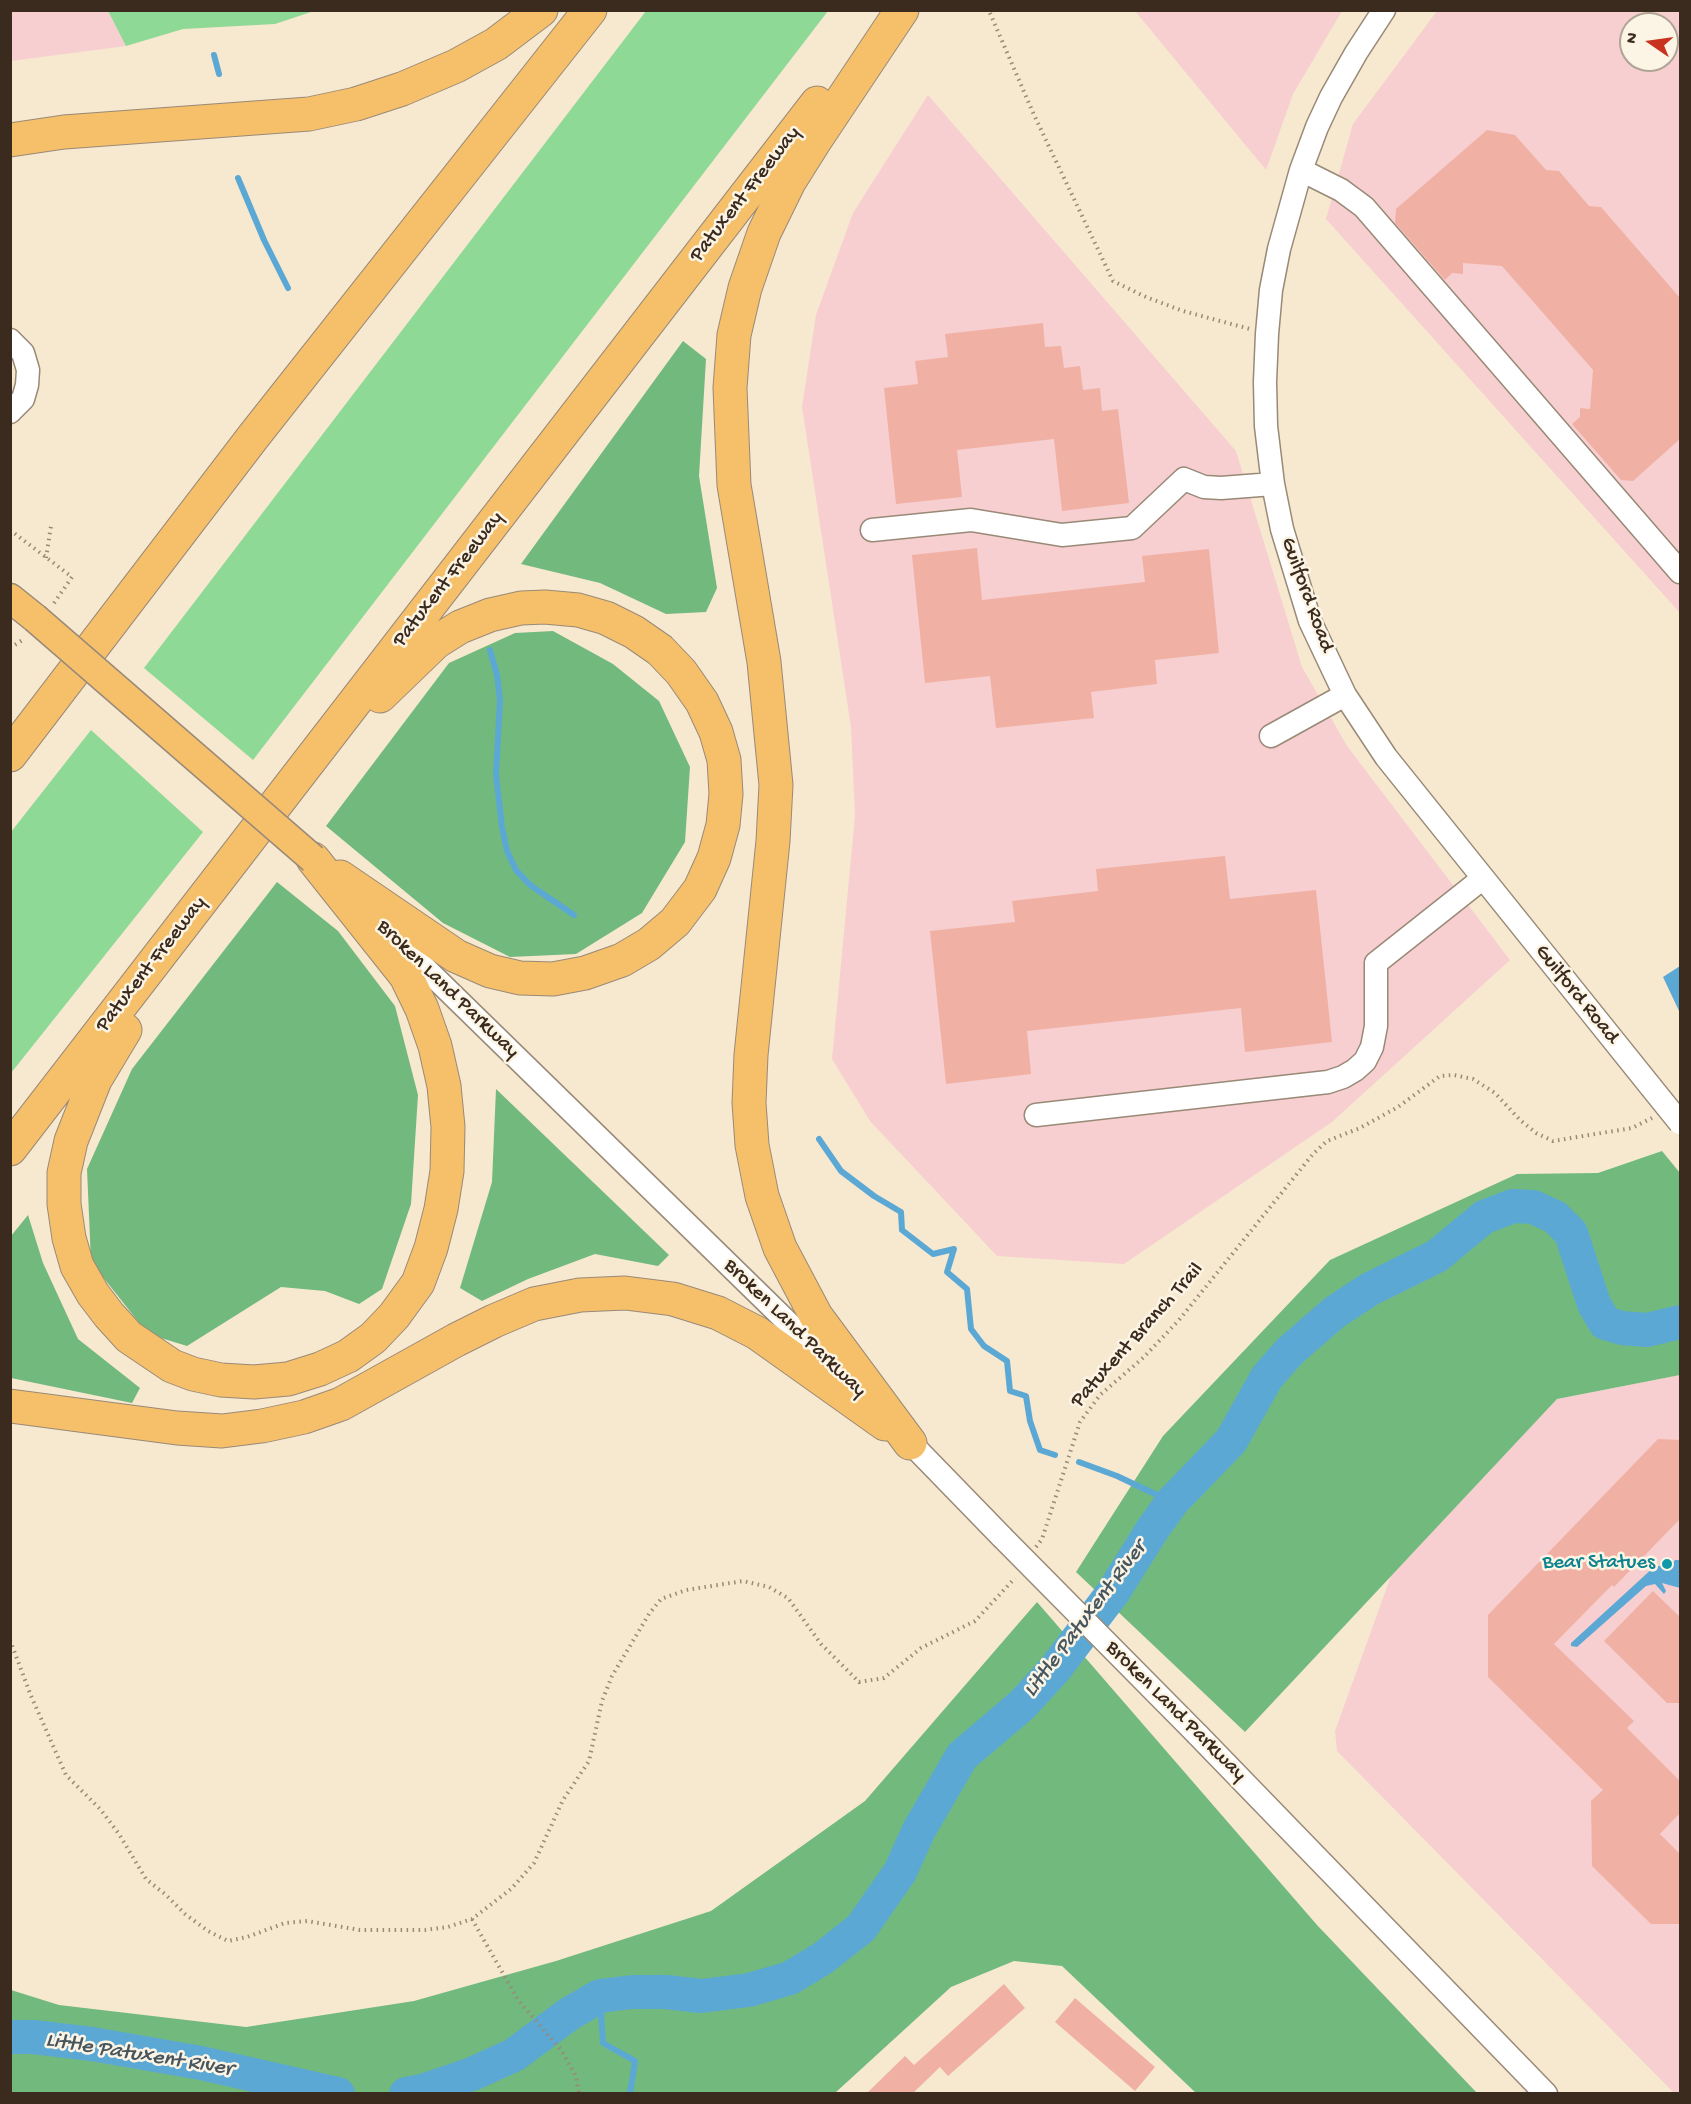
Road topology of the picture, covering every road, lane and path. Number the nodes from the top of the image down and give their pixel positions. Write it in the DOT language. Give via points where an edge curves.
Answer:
graph roads {
  1 [pos="541,10"];
  2 [pos="590,10"];
  3 [pos="887,10"];
  4 [pos="902,10"];
  5 [pos="1383,10"];
  6 [pos="990,14"];
  7 [pos="10,140"];
  8 [pos="1301,170"];
  9 [pos="1267,334"];
  10 [pos="10,340"];
  11 [pos="10,412"];
  12 [pos="1273,484"];
  13 [pos="51,526"];
  14 [pos="10,530"];
  15 [pos="872,530"];
  16 [pos="46,558"];
  17 [pos="1680,572"];
  18 [pos="10,598"];
  19 [pos="36,623"];
  20 [pos="10,648"];
  21 [pos="1345,695"];
  22 [pos="1270,736"];
  23 [pos="10,755"];
  24 [pos="286,791"];
  25 [pos="313,859"];
  26 [pos="1482,879"];
  27 [pos="209,891"];
  28 [pos="1036,1115"];
  29 [pos="1654,1117"];
  30 [pos="1680,1123"];
  31 [pos="10,1149"];
  32 [pos="10,1406"];
  33 [pos="910,1443"];
  34 [pos="1032,1555"];
  35 [pos="1022,1570"];
  36 [pos="10,1640"];
  37 [pos="472,1919"];
  38 [pos="579,2094"];
  39 [pos="1546,2094"];
  1 -- 7 [label="highway" via="496,44 456,66 356,104 309,114 64,132"];
  2 -- 23 [label="highway" via="253,437"];
  3 -- 24 [label="highway, Patuxent Freeway"];
  4 -- 33 [label="highway" via="789,182 764,233 734,335 730,388 734,485 764,662 776,785 751,1055 752,1144 762,1196 780,1248 816,1316"];
  5 -- 8 [label="street, Guilford Road" via="1331,96"];
  6 -- 9 [label="path" via="1113,281 1183,311"];
  8 -- 9 [label="street, Guilford Road" via="1279,249"];
  8 -- 17 [label="street" via="1341,190 1364,207"];
  9 -- 12 [label="street, Guilford Road" via="1266,426"];
  10 -- 11 [label="street" via="23,353 28,369 23,399"];
  12 -- 15 [label="street" via="1221,488 1204,487 1184,479 1132,528 1062,536 971,520"];
  12 -- 21 [label="street, Guilford Road" via="1310,621"];
  13 -- 16 [label="path"];
  14 -- 16 [label="path"];
  16 -- 19 [label="path" via="72,577"];
  18 -- 19 [label="main road, Broken Land Parkway"];
  19 -- 20 [label="path"];
  19 -- 25 [label="main road, Broken Land Parkway, bridge"];
  21 -- 22 [label="street"];
  21 -- 26 [label="street, Guilford Road" via="1386,757"];
  24 -- 25 [label="highway" via="436,642 470,623 520,608 578,610 606,618 660,650 702,702 724,760 723,825 700,889 675,922 649,944 622,960 585,973 520,978 490,971 456,956"];
  24 -- 27 [label="highway, Patuxent Freeway"];
  25 -- 27 [label="highway" via="406,976 422,1009 444,1086 447,1171 431,1248 418,1283 394,1316 348,1356 320,1370 288,1379 221,1380 172,1366 151,1353 129,1337 98,1301 77,1266 69,1238 64,1173 71,1141 95,1080"];
  25 -- 33 [label="street, Broken Land Parkway"];
  26 -- 28 [label="street" via="1376,963 1372,1047 1365,1061 1343,1077 1328,1082"];
  26 -- 30 [label="street, Guilford Road, bridge"];
  27 -- 31 [label="highway, Patuxent Freeway"];
  29 -- 34 [label="path, Patuxent Branch Trail" via="1632,1128 1553,1141 1528,1127 1496,1093 1473,1079 1440,1076 1398,1107 1328,1141 1313,1154 1179,1320 1100,1395 1080,1422 1042,1539"];
  32 -- 33 [label="highway" via="177,1428 222,1431 262,1425 304,1417 341,1404 456,1340 534,1304 580,1295 626,1293 673,1299 718,1313 757,1333"];
  33 -- 39 [label="street, Broken Land Parkway, bridge"];
  35 -- 37 [label="path" via="975,1621 921,1648 884,1678 859,1682 821,1644 788,1598 769,1587 743,1581 686,1590 661,1599 612,1676 602,1701 589,1761 563,1800 534,1863 511,1889"];
  36 -- 37 [label="path" via="66,1774 101,1810 146,1880 208,1931 228,1941 285,1923 307,1921 360,1930 425,1930"];
  37 -- 38 [label="path" via="518,2000 561,2050 576,2076"];
}
